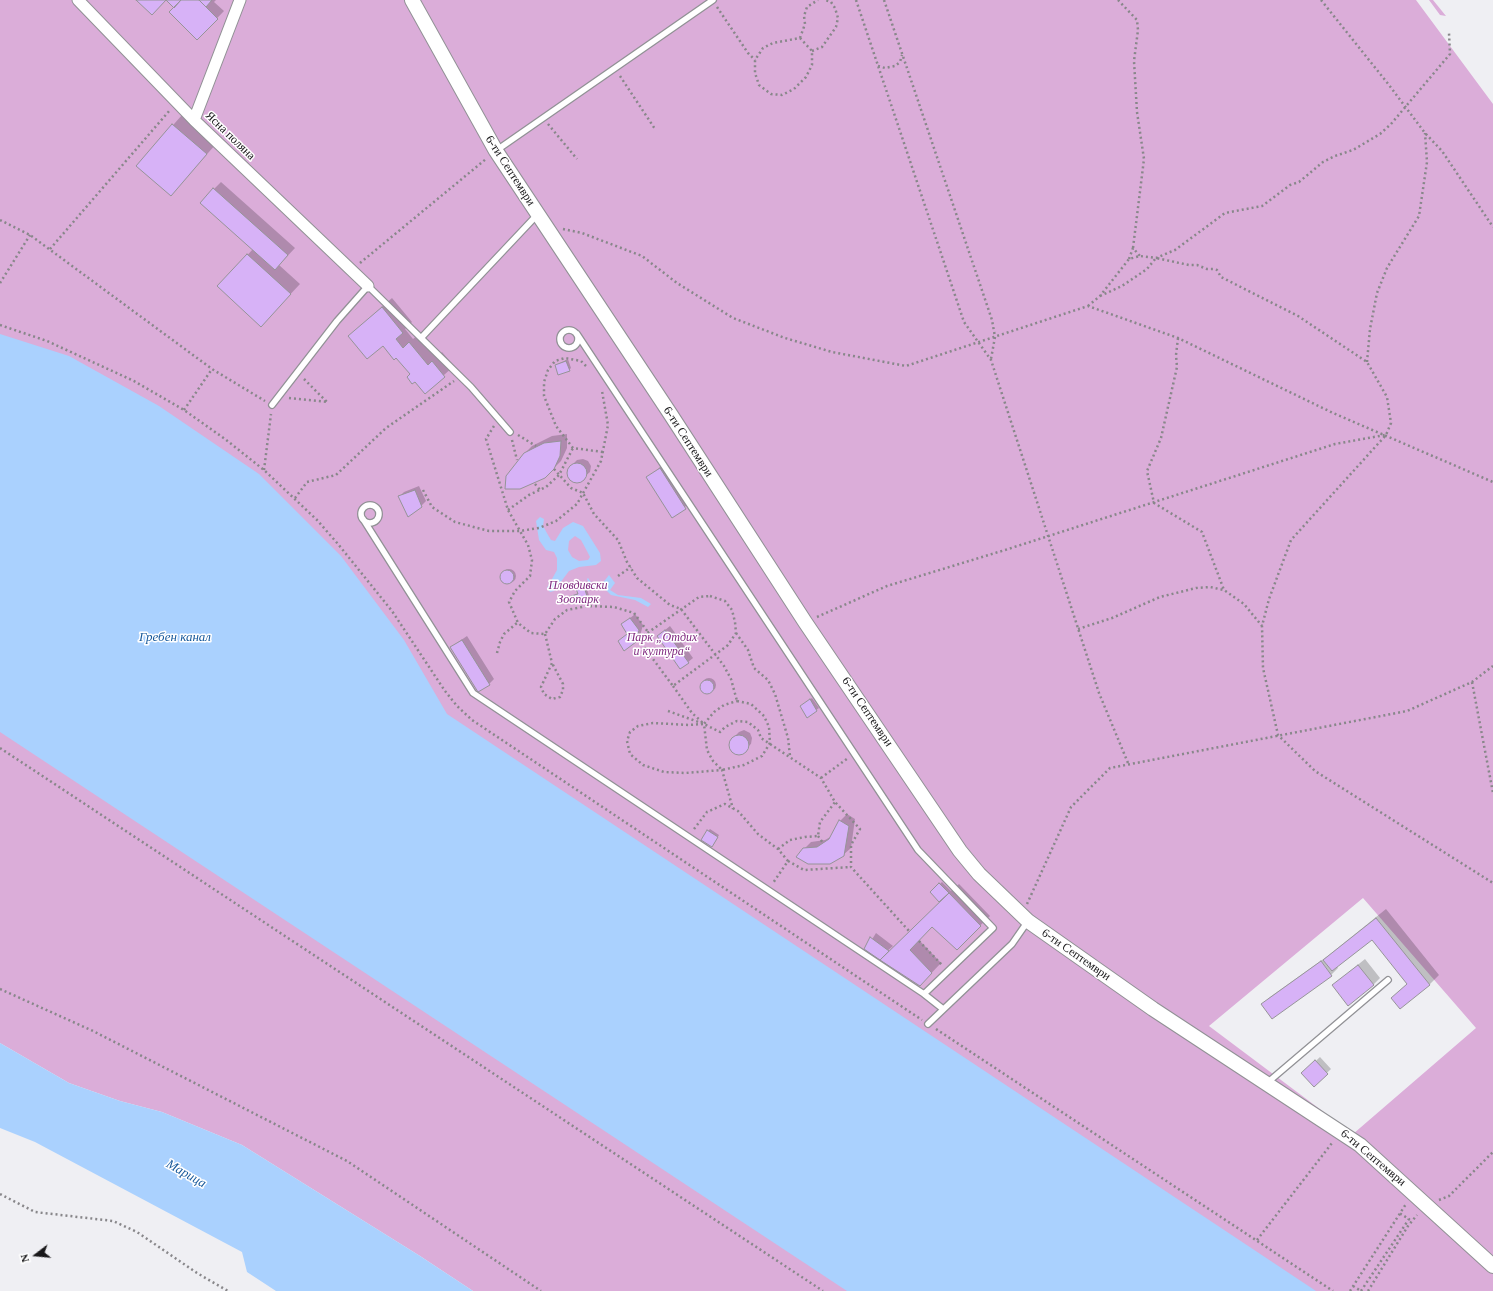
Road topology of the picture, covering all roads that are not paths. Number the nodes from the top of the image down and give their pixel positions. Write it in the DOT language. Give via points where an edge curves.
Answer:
graph roads {
  1 [pos="78,0"];
  2 [pos="240,0"];
  3 [pos="412,0"];
  4 [pos="713,0"];
  5 [pos="194,120"];
  6 [pos="496,151"];
  7 [pos="541,220"];
  8 [pos="368,286"];
  9 [pos="577,334"];
  10 [pos="421,338"];
  11 [pos="272,405"];
  12 [pos="510,432"];
  13 [pos="363,519"];
  14 [pos="1025,918"];
  15 [pos="1388,980"];
  16 [pos="924,994"];
  17 [pos="943,1009"];
  18 [pos="928,1024"];
  19 [pos="1267,1084"];
  20 [pos="1493,1266"];
  1 -- 5 [label="street, Ясна поляна"];
  2 -- 5 [label="street"];
  3 -- 6 [label="street, 6-ти Септември"];
  4 -- 6 [label="lane"];
  5 -- 8 [label="street, Ясна поляна"];
  6 -- 7 [label="street, 6-ти Септември"];
  7 -- 10 [label="lane"];
  7 -- 14 [label="street, 6-ти Септември" via="805,622 960,851 979,874"];
  8 -- 10 [label="lane"];
  8 -- 11 [label="lane"];
  9 -- 16 [label="lane" via="918,850 993,928"];
  10 -- 12 [label="lane" via="460,376"];
  13 -- 16 [label="lane" via="474,693"];
  14 -- 17 [label="lane" via="1012,944"];
  14 -- 19 [label="street, 6-ти Септември" via="1153,1009"];
  15 -- 19 [label="lane"];
  16 -- 17 [label="lane"];
  17 -- 18 [label="lane"];
  19 -- 20 [label="street, 6-ти Септември" via="1360,1144"];
}
